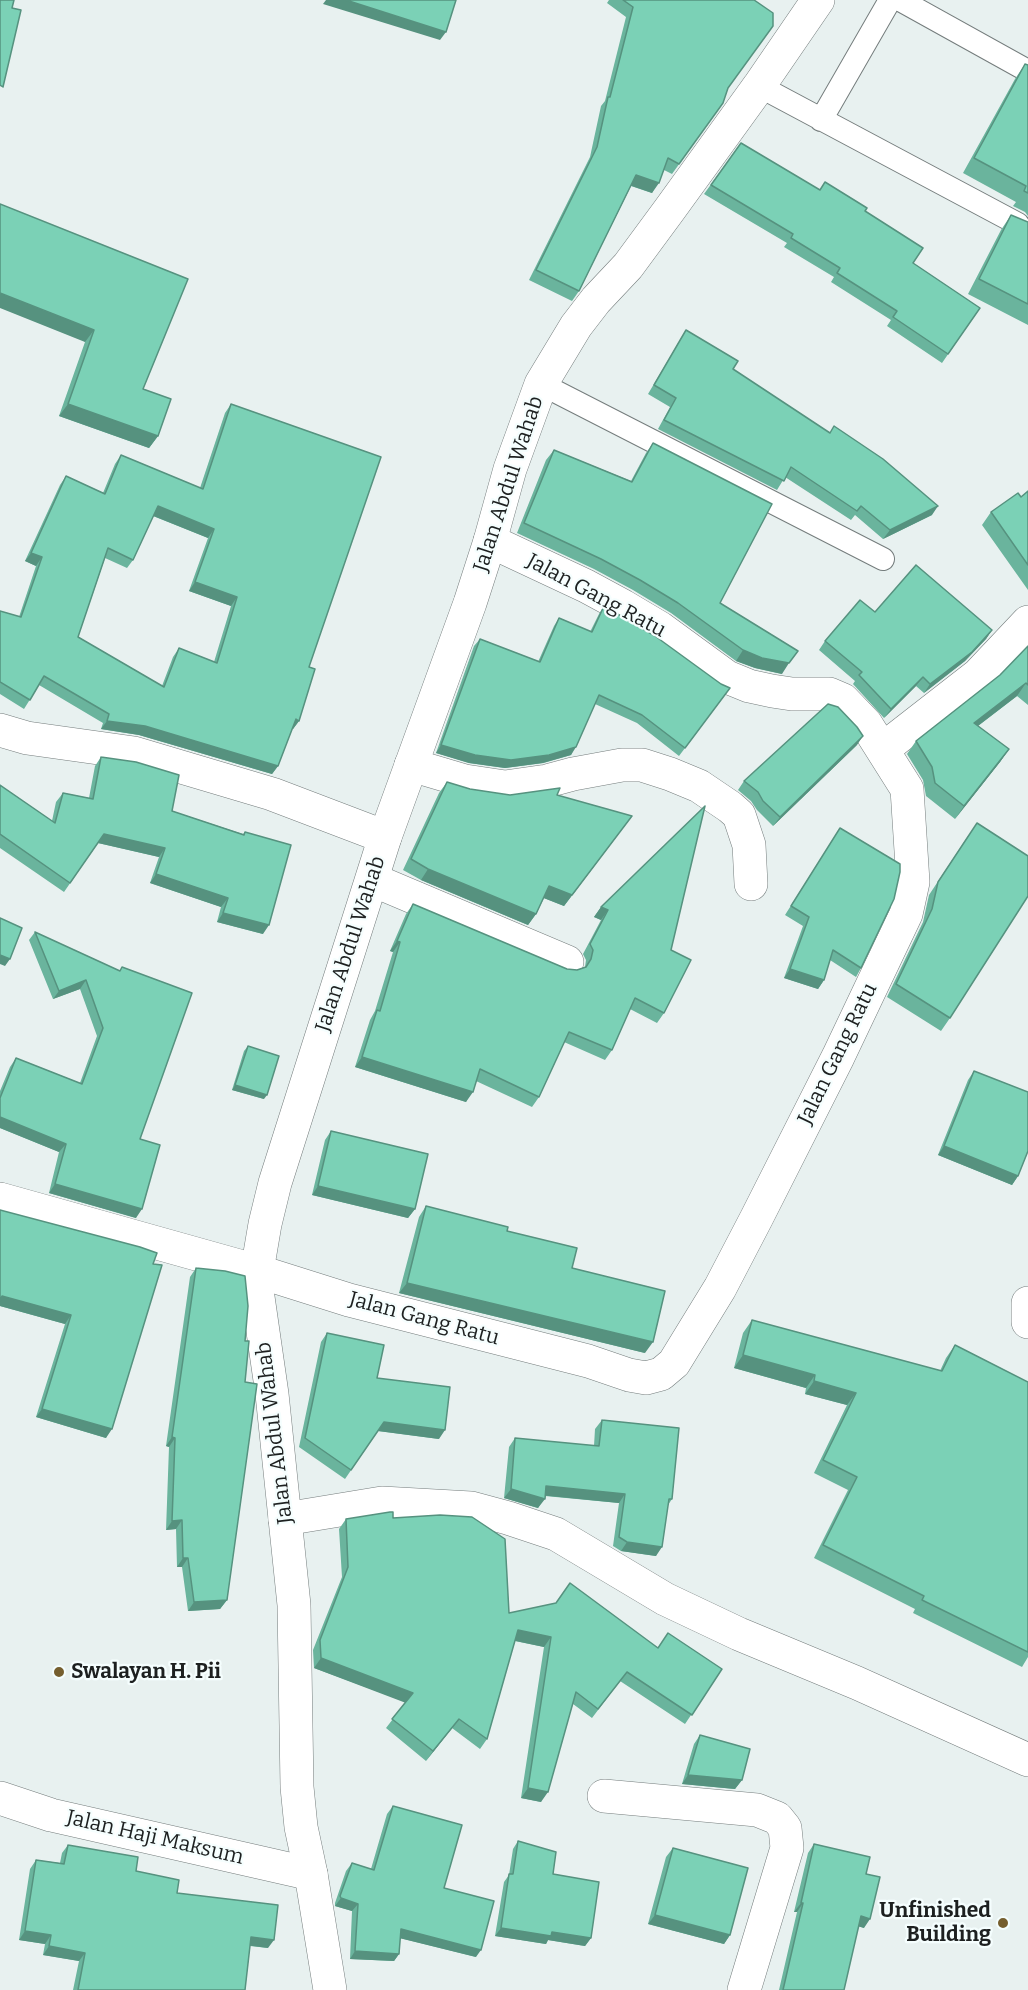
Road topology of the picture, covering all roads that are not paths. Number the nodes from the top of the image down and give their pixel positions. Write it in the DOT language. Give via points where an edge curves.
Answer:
graph roads {
  1 [pos="818,0"];
  2 [pos="890,0"];
  3 [pos="900,0"];
  4 [pos="1028,71"];
  5 [pos="759,86"];
  6 [pos="821,120"];
  7 [pos="1018,224"];
  8 [pos="541,384"];
  9 [pos="490,541"];
  10 [pos="883,559"];
  11 [pos="1028,622"];
  12 [pos="0,730"];
  13 [pos="883,749"];
  14 [pos="411,765"];
  15 [pos="372,832"];
  16 [pos="373,880"];
  17 [pos="751,884"];
  18 [pos="567,962"];
  19 [pos="0,1199"];
  20 [pos="257,1271"];
  21 [pos="1028,1304"];
  22 [pos="1028,1322"];
  23 [pos="285,1519"];
  24 [pos="1028,1760"];
  25 [pos="604,1796"];
  26 [pos="0,1798"];
  27 [pos="311,1874"];
  28 [pos="330,1990"];
  29 [pos="744,1990"];
  1 -- 5 [label="street, Jalan Abdul Wahab"];
  2 -- 6 [label="lane"];
  3 -- 4 [label="lane"];
  5 -- 6 [label="lane"];
  5 -- 8 [label="street, Jalan Abdul Wahab" via="627,266 576,326"];
  6 -- 7 [label="lane"];
  8 -- 9 [label="street, Jalan Abdul Wahab" via="510,469"];
  8 -- 10 [label="lane"];
  9 -- 13 [label="street, Jalan Gang Ratu" via="623,606 727,677 772,691 829,694 843,699"];
  9 -- 14 [label="street, Jalan Abdul Wahab"];
  11 -- 13 [label="street" via="978,675"];
  12 -- 15 [label="street" via="27,738 134,753 272,794"];
  13 -- 20 [label="street, Jalan Gang Ratu" via="907,789 913,882 906,914 756,1219 675,1363 661,1374 646,1378 629,1375 349,1300"];
  14 -- 15 [label="street, Jalan Abdul Wahab"];
  14 -- 17 [label="street" via="505,788 622,765 642,765 670,774 699,786 739,815 749,845"];
  15 -- 16 [label="street, Jalan Abdul Wahab"];
  16 -- 18 [label="street"];
  16 -- 20 [label="street, Jalan Abdul Wahab" via="275,1183"];
  19 -- 20 [label="street, Jalan Gang Ratu"];
  20 -- 23 [label="street, Jalan Abdul Wahab"];
  21 -- 22 [label="street"];
  23 -- 24 [label="street" via="382,1503 471,1508 508,1518 556,1534 665,1599 739,1634"];
  23 -- 27 [label="street, Jalan Abdul Wahab" via="294,1605 297,1787"];
  25 -- 29 [label="street" via="757,1810 777,1818 785,1828 787,1848"];
  26 -- 27 [label="street, Jalan Haji Maksum" via="51,1815"];
  27 -- 28 [label="street, Jalan Abdul Wahab"];
}
